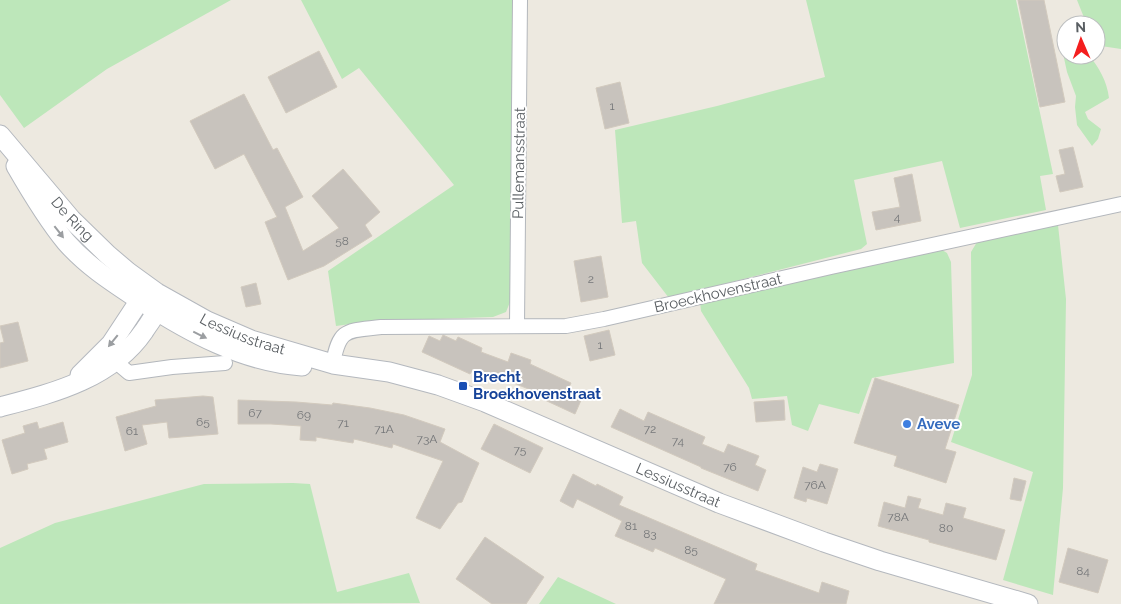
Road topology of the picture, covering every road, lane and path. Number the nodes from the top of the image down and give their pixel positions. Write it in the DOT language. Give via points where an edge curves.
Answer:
graph roads {
  1 [pos="520,0"];
  2 [pos="1,137"];
  3 [pos="1121,204"];
  4 [pos="148,296"];
  5 [pos="157,312"];
  6 [pos="517,325"];
  7 [pos="116,362"];
  8 [pos="224,363"];
  9 [pos="333,364"];
  10 [pos="64,388"];
  11 [pos="0,407"];
  12 [pos="1023,603"];
  1 -- 6 [label="street, Pullemansstraat"];
  2 -- 4 [label="main road, De Ring" via="88,236 128,272"];
  2 -- 4 [label="main road, De Ring, one-way" via="31,192 67,242 103,277"];
  3 -- 6 [label="street, Broeckhovenstraat" via="604,319 566,326"];
  4 -- 5 [label="main road, Lessiusstraat"];
  4 -- 9 [label="main road, Lessiusstraat" via="237,335"];
  4 -- 10 [label="main road, one-way" via="106,350"];
  5 -- 7 [label="main road" via="139,338"];
  5 -- 9 [label="main road, Lessiusstraat, one-way" via="222,346 256,358 292,365"];
  6 -- 9 [label="street, Broeckhovenstraat" via="353,330 340,338"];
  7 -- 8 [label="street" via="129,373"];
  7 -- 10 [label="main road"];
  9 -- 12 [label="main road, Lessiusstraat" via="389,372 438,385 806,536"];
  10 -- 11 [label="main road"];
}
